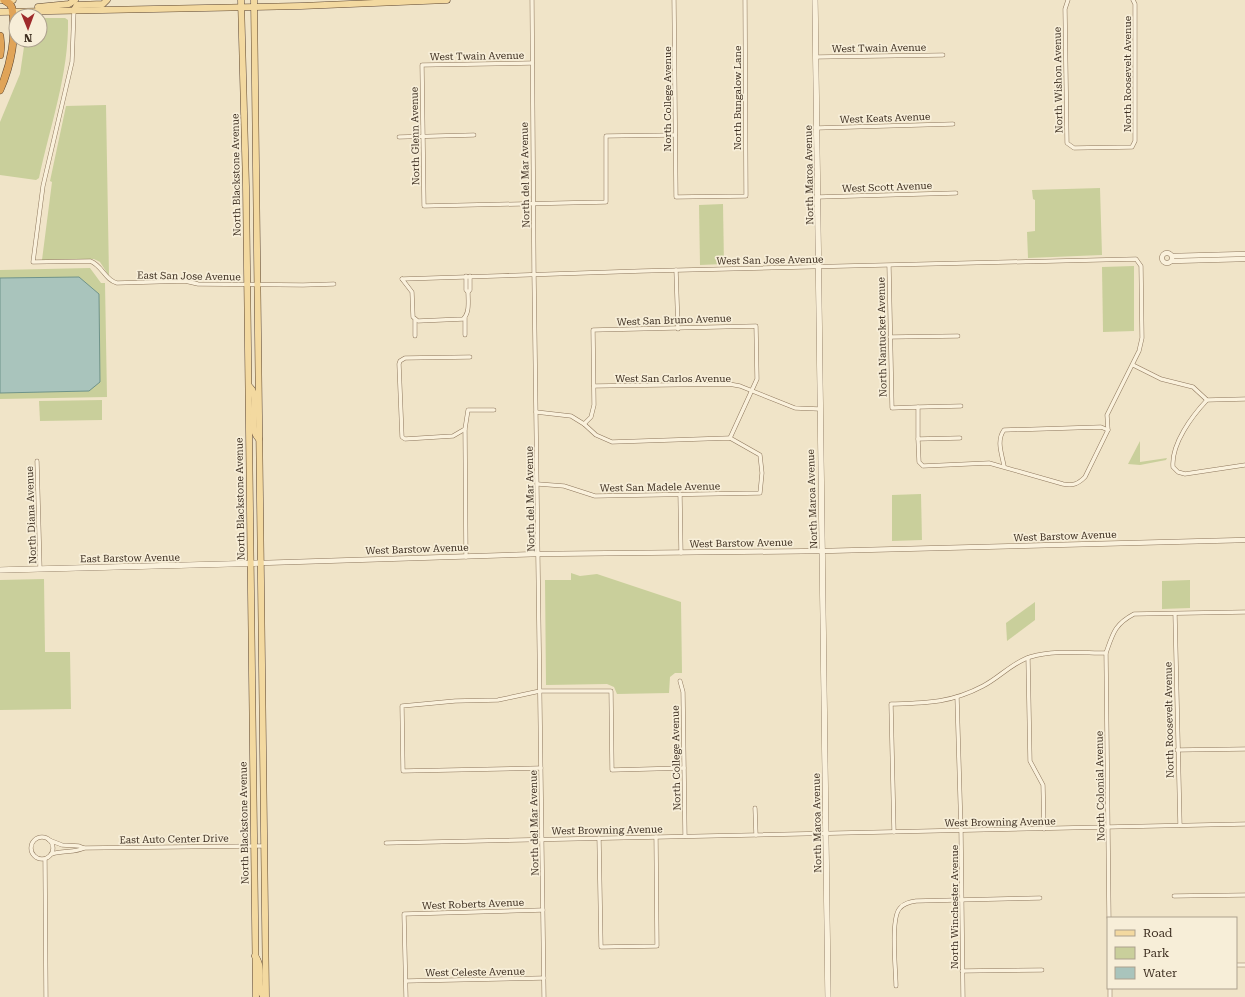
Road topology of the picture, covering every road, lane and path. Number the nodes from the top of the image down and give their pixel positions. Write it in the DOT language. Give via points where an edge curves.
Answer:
graph roads {
  1 [pos="0,0"];
  2 [pos="4,0"];
  3 [pos="13,0"];
  4 [pos="75,0"];
  5 [pos="107,0"];
  6 [pos="241,0"];
  7 [pos="254,0"];
  8 [pos="448,0"];
  9 [pos="532,0"];
  10 [pos="674,0"];
  11 [pos="745,0"];
  12 [pos="815,0"];
  13 [pos="1068,0"];
  14 [pos="1133,0"];
  15 [pos="390,1"];
  16 [pos="241,7"];
  17 [pos="254,7"];
  18 [pos="12,8"];
  19 [pos="37,8"];
  20 [pos="48,10"];
  21 [pos="74,10"];
  22 [pos="0,36"];
  23 [pos="12,48"];
  24 [pos="0,55"];
  25 [pos="943,55"];
  26 [pos="816,57"];
  27 [pos="532,63"];
  28 [pos="422,65"];
  29 [pos="0,90"];
  30 [pos="953,124"];
  31 [pos="817,128"];
  32 [pos="474,135"];
  33 [pos="675,135"];
  34 [pos="399,137"];
  35 [pos="423,137"];
  36 [pos="1132,147"];
  37 [pos="956,193"];
  38 [pos="676,197"];
  39 [pos="818,197"];
  40 [pos="534,204"];
  41 [pos="1245,254"];
  42 [pos="1245,259"];
  43 [pos="889,266"];
  44 [pos="818,268"];
  45 [pos="676,270"];
  46 [pos="534,274"];
  47 [pos="468,276"];
  48 [pos="247,284"];
  49 [pos="258,284"];
  50 [pos="334,284"];
  51 [pos="465,318"];
  52 [pos="415,320"];
  53 [pos="678,329"];
  54 [pos="465,335"];
  55 [pos="415,336"];
  56 [pos="958,336"];
  57 [pos="890,337"];
  58 [pos="470,357"];
  59 [pos="1133,366"];
  60 [pos="248,386"];
  61 [pos="594,386"];
  62 [pos="752,391"];
  63 [pos="1245,399"];
  64 [pos="1207,400"];
  65 [pos="961,406"];
  66 [pos="918,407"];
  67 [pos="819,409"];
  68 [pos="494,410"];
  69 [pos="536,412"];
  70 [pos="584,424"];
  71 [pos="465,428"];
  72 [pos="1108,430"];
  73 [pos="730,438"];
  74 [pos="960,438"];
  75 [pos="260,439"];
  76 [pos="918,439"];
  77 [pos="37,461"];
  78 [pos="1245,465"];
  79 [pos="1004,466"];
  80 [pos="538,484"];
  81 [pos="680,494"];
  82 [pos="1245,540"];
  83 [pos="823,551"];
  84 [pos="681,552"];
  85 [pos="539,554"];
  86 [pos="466,557"];
  87 [pos="261,563"];
  88 [pos="250,564"];
  89 [pos="40,569"];
  90 [pos="0,570"];
  91 [pos="1245,612"];
  92 [pos="1175,614"];
  93 [pos="1106,653"];
  94 [pos="1028,658"];
  95 [pos="680,681"];
  96 [pos="540,691"];
  97 [pos="957,697"];
  98 [pos="1245,749"];
  99 [pos="1177,750"];
  100 [pos="541,768"];
  101 [pos="684,768"];
  102 [pos="755,808"];
  103 [pos="1245,824"];
  104 [pos="1180,825"];
  105 [pos="1109,827"];
  106 [pos="1044,829"];
  107 [pos="961,831"];
  108 [pos="894,832"];
  109 [pos="826,833"];
  110 [pos="756,835"];
  111 [pos="684,836"];
  112 [pos="656,837"];
  113 [pos="599,838"];
  114 [pos="542,839"];
  115 [pos="49,840"];
  116 [pos="386,844"];
  117 [pos="254,846"];
  118 [pos="264,846"];
  119 [pos="84,848"];
  120 [pos="52,854"];
  121 [pos="44,860"];
  122 [pos="1245,895"];
  123 [pos="1174,896"];
  124 [pos="1040,898"];
  125 [pos="962,900"];
  126 [pos="543,910"];
  127 [pos="1110,917"];
  128 [pos="255,956"];
  129 [pos="1042,970"];
  130 [pos="962,971"];
  131 [pos="544,978"];
  132 [pos="406,981"];
  133 [pos="896,986"];
  134 [pos="46,997"];
  135 [pos="256,997"];
  136 [pos="265,997"];
  137 [pos="406,997"];
  138 [pos="544,997"];
  139 [pos="828,997"];
  140 [pos="963,997"];
  1 -- 2 [label="main road"];
  2 -- 3 [label="main road"];
  2 -- 18 [label="highway"];
  4 -- 19 [label="main road" via="69,4"];
  5 -- 21 [label="main road" via="103,4 77,5"];
  6 -- 16 [label="main road, North Blackstone Avenue"];
  7 -- 17 [label="main road, North Blackstone Avenue"];
  8 -- 15 [label="main road"];
  9 -- 27 [label="street, North del Mar Avenue"];
  10 -- 33 [label="street, North College Avenue"];
  11 -- 38 [label="street, North Bungalow Lane" via="746,196"];
  12 -- 26 [label="main road, North Maroa Avenue"];
  13 -- 36 [label="street, North Wishon Avenue" via="1064,10 1066,143 1074,148"];
  14 -- 36 [label="street, North Roosevelt Avenue" via="1135,141"];
  15 -- 17 [label="main road"];
  16 -- 17 [label="main road"];
  16 -- 21 [label="main road"];
  16 -- 48 [label="main road, North Blackstone Avenue"];
  17 -- 49 [label="main road, North Blackstone Avenue"];
  20 -- 21 [label="main road"];
  21 -- 48 [label="street, East San Jose Avenue" via="72,62 43,186 34,262 90,261 111,281 117,283 185,281 198,284"];
  22 -- 24 [label="highway"];
  23 -- 29 [label="highway"];
  25 -- 26 [label="street, West Twain Avenue"];
  26 -- 31 [label="main road, North Maroa Avenue"];
  27 -- 28 [label="street, West Twain Avenue"];
  27 -- 40 [label="street, North del Mar Avenue"];
  28 -- 35 [label="street, North Glenn Avenue"];
  30 -- 31 [label="street, West Keats Avenue"];
  31 -- 39 [label="main road, North Maroa Avenue"];
  32 -- 35 [label="street"];
  33 -- 38 [label="street, North College Avenue"];
  33 -- 40 [label="street" via="606,136 606,202"];
  34 -- 35 [label="street"];
  35 -- 40 [label="street, North Glenn Avenue" via="424,206"];
  37 -- 39 [label="street, West Scott Avenue"];
  39 -- 44 [label="main road, North Maroa Avenue"];
  40 -- 46 [label="street, North del Mar Avenue"];
  41 -- 42 [label="street" via="1172,258"];
  43 -- 44 [label="street, West San Jose Avenue"];
  43 -- 57 [label="street, North Nantucket Avenue"];
  43 -- 59 [label="street, West San Jose Avenue" via="1136,259 1141,266 1142,338"];
  44 -- 45 [label="street, West San Jose Avenue"];
  44 -- 67 [label="main road, North Maroa Avenue"];
  45 -- 46 [label="street, West San Jose Avenue"];
  45 -- 53 [label="street"];
  46 -- 47 [label="street, West San Jose Avenue"];
  46 -- 69 [label="street, North del Mar Avenue"];
  47 -- 51 [label="street" via="466,290 469,306"];
  47 -- 52 [label="street, West San Jose Avenue" via="402,279 412,292"];
  48 -- 49 [label="street, East San Jose Avenue"];
  48 -- 60 [label="main road, North Blackstone Avenue"];
  49 -- 50 [label="street, East San Jose Avenue"];
  49 -- 75 [label="main road, North Blackstone Avenue"];
  51 -- 52 [label="street" via="457,321"];
  51 -- 54 [label="street"];
  52 -- 55 [label="street"];
  53 -- 61 [label="street, West San Bruno Avenue" via="593,330"];
  53 -- 62 [label="street, West San Bruno Avenue" via="756,326 758,370"];
  56 -- 57 [label="street"];
  57 -- 66 [label="street, North Nantucket Avenue" via="892,408"];
  58 -- 71 [label="street" via="405,358 398,364 402,437 405,439 453,436"];
  59 -- 64 [label="street" via="1161,379 1193,387"];
  59 -- 72 [label="street" via="1107,415"];
  60 -- 75 [label="main road" via="252,388 253,394 254,431"];
  60 -- 88 [label="main road, North Blackstone Avenue"];
  61 -- 62 [label="street, West San Carlos Avenue" via="729,384"];
  61 -- 70 [label="street" via="591,417"];
  62 -- 67 [label="street, West San Carlos Avenue" via="795,408"];
  62 -- 73 [label="street"];
  63 -- 64 [label="street"];
  64 -- 78 [label="street" via="1179,442 1173,467 1178,472 1186,474"];
  65 -- 66 [label="street"];
  66 -- 76 [label="street"];
  67 -- 83 [label="main road, North Maroa Avenue"];
  68 -- 71 [label="street" via="468,410"];
  69 -- 70 [label="street" via="571,416"];
  69 -- 80 [label="street, North del Mar Avenue"];
  70 -- 73 [label="street" via="596,435 612,442"];
  71 -- 86 [label="street"];
  72 -- 79 [label="street" via="1085,477 1071,486"];
  72 -- 79 [label="street" via="1101,427 1004,430 1000,442"];
  73 -- 81 [label="street, West San Madele Avenue" via="760,455 760,493"];
  74 -- 76 [label="street"];
  75 -- 87 [label="main road, North Blackstone Avenue"];
  76 -- 79 [label="street" via="918,462 924,466 989,463"];
  77 -- 89 [label="street, North Diana Avenue"];
  80 -- 81 [label="street, West San Madele Avenue" via="564,486 595,496"];
  80 -- 85 [label="street, North del Mar Avenue"];
  81 -- 84 [label="street"];
  82 -- 83 [label="street, West Barstow Avenue"];
  83 -- 84 [label="street, West Barstow Avenue"];
  83 -- 109 [label="main road, North Maroa Avenue"];
  84 -- 85 [label="street, West Barstow Avenue"];
  85 -- 86 [label="street, West Barstow Avenue"];
  85 -- 96 [label="street, North del Mar Avenue"];
  86 -- 87 [label="street, West Barstow Avenue"];
  87 -- 88 [label="main road, East Barstow Avenue"];
  87 -- 118 [label="main road, North Blackstone Avenue"];
  88 -- 89 [label="main road, East Barstow Avenue"];
  88 -- 117 [label="main road, North Blackstone Avenue"];
  89 -- 90 [label="main road, East Barstow Avenue"];
  91 -- 92 [label="street, North Colonial Avenue"];
  92 -- 93 [label="street, North Colonial Avenue" via="1134,614 1123,620 1113,632"];
  92 -- 99 [label="street, North Roosevelt Avenue"];
  93 -- 94 [label="street" via="1042,654"];
  93 -- 105 [label="street, North Colonial Avenue"];
  94 -- 97 [label="street" via="983,686"];
  94 -- 106 [label="street" via="1030,762 1043,786"];
  95 -- 101 [label="street, North College Avenue" via="683,692"];
  96 -- 100 [label="street, North del Mar Avenue"];
  96 -- 100 [label="street" via="498,700 402,706 403,772"];
  96 -- 101 [label="street" via="611,690 612,770"];
  97 -- 107 [label="street, North Winchester Avenue"];
  97 -- 108 [label="street" via="934,703 891,704"];
  98 -- 99 [label="street"];
  99 -- 104 [label="street, North Roosevelt Avenue"];
  100 -- 114 [label="street, North del Mar Avenue"];
  101 -- 111 [label="street, North College Avenue"];
  102 -- 110 [label="street"];
  103 -- 104 [label="street, West Browning Avenue"];
  104 -- 105 [label="street, West Browning Avenue"];
  105 -- 106 [label="street, West Browning Avenue"];
  105 -- 127 [label="street, North Colonial Avenue"];
  106 -- 107 [label="street, West Browning Avenue"];
  107 -- 108 [label="street, West Browning Avenue"];
  107 -- 125 [label="street, North Winchester Avenue"];
  108 -- 109 [label="street, West Browning Avenue"];
  109 -- 110 [label="street, West Browning Avenue"];
  109 -- 139 [label="main road, North Maroa Avenue"];
  110 -- 111 [label="street, West Browning Avenue"];
  111 -- 112 [label="street, West Browning Avenue"];
  112 -- 113 [label="street, West Browning Avenue"];
  112 -- 113 [label="street" via="658,946 601,947"];
  113 -- 114 [label="street, West Browning Avenue"];
  114 -- 116 [label="street, West Browning Avenue"];
  114 -- 126 [label="street, North del Mar Avenue"];
  115 -- 119 [label="street, East Auto Center Drive"];
  115 -- 120 [label="street" via="53,847"];
  115 -- 121 [label="street" via="44,837 37,838 30,846 33,856"];
  117 -- 118 [label="street, East Auto Center Drive"];
  117 -- 119 [label="street, East Auto Center Drive"];
  117 -- 128 [label="main road, North Blackstone Avenue"];
  118 -- 136 [label="main road, North Blackstone Avenue"];
  119 -- 120 [label="street, East Auto Center Drive"];
  120 -- 121 [label="street"];
  121 -- 134 [label="street"];
  122 -- 123 [label="street"];
  124 -- 125 [label="street"];
  125 -- 130 [label="street, North Winchester Avenue"];
  125 -- 133 [label="street" via="916,901 899,908 895,920"];
  126 -- 131 [label="street, North del Mar Avenue"];
  126 -- 132 [label="street, West Roberts Avenue" via="404,914"];
  128 -- 135 [label="main road, North Blackstone Avenue"];
  128 -- 136 [label="main road" via="260,962 260,991"];
  129 -- 130 [label="street"];
  130 -- 140 [label="street, North Winchester Avenue"];
  131 -- 132 [label="street, West Celeste Avenue"];
  131 -- 138 [label="street, North del Mar Avenue"];
  132 -- 137 [label="street"];
}
